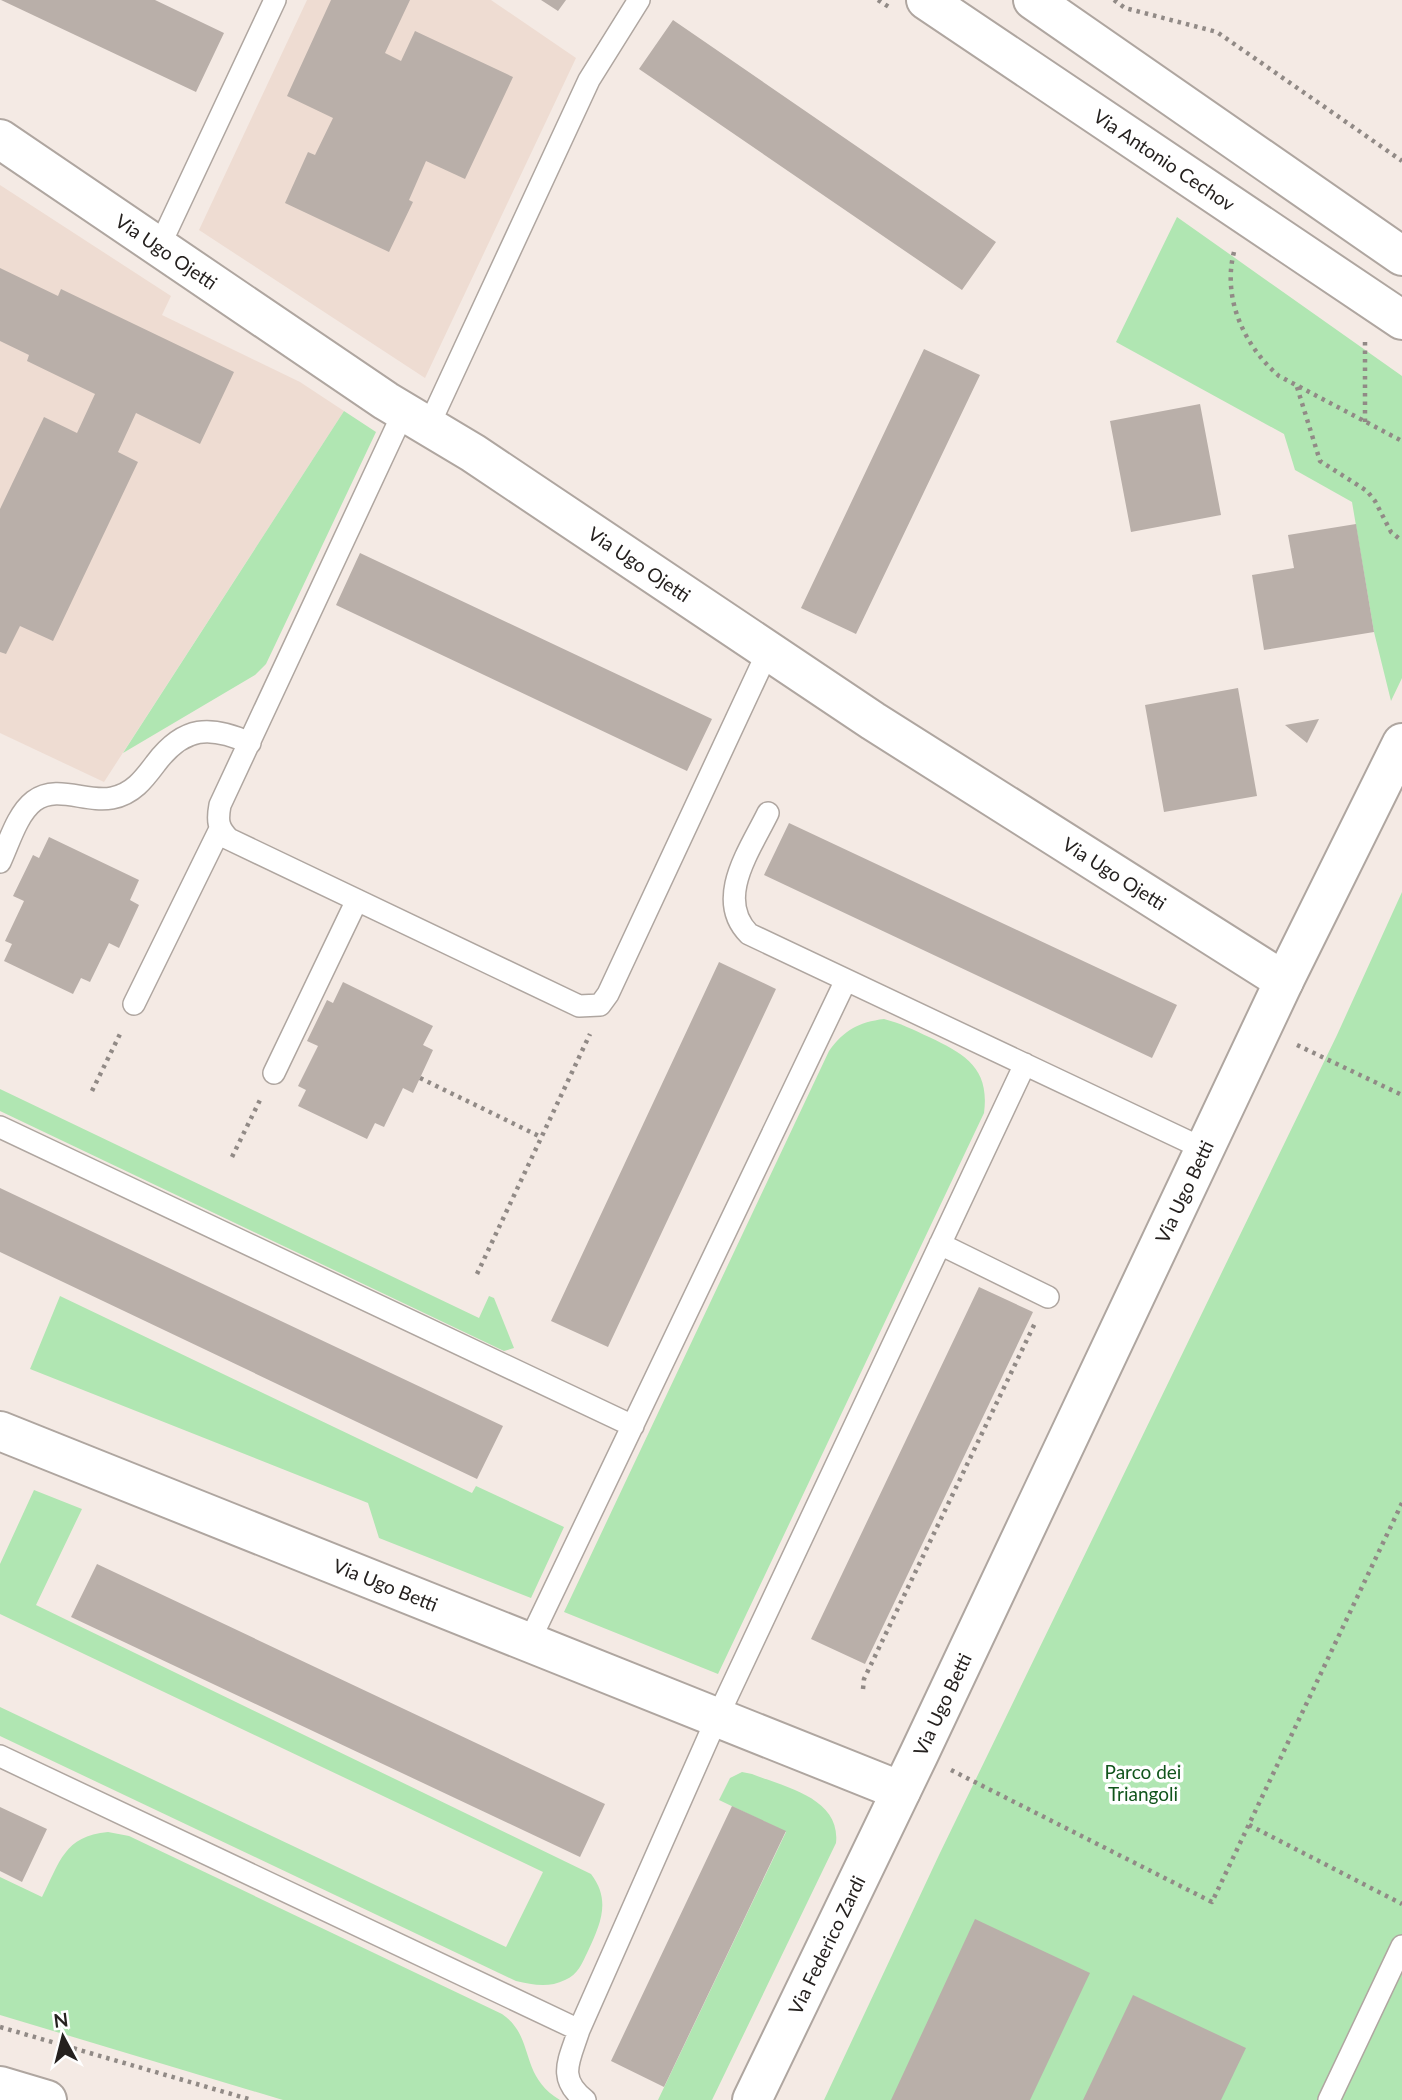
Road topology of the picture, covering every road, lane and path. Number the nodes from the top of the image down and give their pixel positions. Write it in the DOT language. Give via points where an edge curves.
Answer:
graph roads {
  1 [pos="639,0"];
  2 [pos="926,0"];
  3 [pos="1033,0"];
  4 [pos="1114,0"];
  5 [pos="272,1"];
  6 [pos="0,139"];
  7 [pos="1402,161"];
  8 [pos="159,247"];
  9 [pos="1235,249"];
  10 [pos="1402,256"];
  11 [pos="1402,320"];
  12 [pos="1366,335"];
  13 [pos="1297,386"];
  14 [pos="417,418"];
  15 [pos="1365,422"];
  16 [pos="1402,441"];
  17 [pos="1402,541"];
  18 [pos="769,649"];
  19 [pos="250,743"];
  20 [pos="1402,743"];
  21 [pos="768,813"];
  22 [pos="220,830"];
  23 [pos="0,862"];
  24 [pos="357,900"];
  25 [pos="846,980"];
  26 [pos="1284,981"];
  27 [pos="134,1004"];
  28 [pos="600,1005"];
  29 [pos="1262,1028"];
  30 [pos="1025,1064"];
  31 [pos="274,1073"];
  32 [pos="420,1078"];
  33 [pos="92,1091"];
  34 [pos="1402,1095"];
  35 [pos="0,1127"];
  36 [pos="541,1137"];
  37 [pos="1204,1149"];
  38 [pos="232,1157"];
  39 [pos="940,1244"];
  40 [pos="477,1274"];
  41 [pos="1048,1297"];
  42 [pos="633,1426"];
  43 [pos="0,1431"];
  44 [pos="1402,1503"];
  45 [pos="529,1642"];
  46 [pos="863,1689"];
  47 [pos="717,1718"];
  48 [pos="919,1754"];
  49 [pos="0,1756"];
  50 [pos="901,1791"];
  51 [pos="1249,1825"];
  52 [pos="1402,1904"];
  53 [pos="1402,1946"];
  54 [pos="0,2027"];
  55 [pos="579,2030"];
  56 [pos="0,2086"];
  57 [pos="47,2100"];
  58 [pos="252,2100"];
  59 [pos="585,2100"];
  60 [pos="752,2100"];
  61 [pos="1329,2100"];
  1 -- 14 [label="lane" via="589,80"];
  2 -- 11 [label="street, Via Antonio Cechov"];
  3 -- 10 [label="street"];
  4 -- 7 [label="path" via="1125,8 1217,32"];
  5 -- 8 [label="lane"];
  6 -- 8 [label="street, Via Ugo Ojetti"];
  8 -- 14 [label="street, Via Ugo Ojetti"];
  9 -- 13 [label="path" via="1230,276 1244,335 1265,365"];
  12 -- 15 [label="path"];
  13 -- 15 [label="path"];
  13 -- 17 [label="path" via="1320,461 1367,491 1391,532"];
  14 -- 18 [label="street, Via Ugo Ojetti"];
  14 -- 19 [label="lane"];
  15 -- 16 [label="path"];
  18 -- 26 [label="street, Via Ugo Ojetti" via="873,721"];
  18 -- 28 [label="lane"];
  19 -- 22 [label="lane" via="220,806"];
  19 -- 23 [label="lane" via="203,730 173,745 141,784 125,794 111,799 61,793 45,796 23,813"];
  20 -- 26 [label="street, Via Ugo Betti"];
  21 -- 25 [label="lane" via="734,891 739,924 749,934"];
  22 -- 24 [label="lane" via="229,839"];
  22 -- 27 [label="lane"];
  24 -- 28 [label="lane" via="579,1006"];
  24 -- 31 [label="lane"];
  25 -- 30 [label="lane"];
  25 -- 42 [label="lane"];
  26 -- 29 [label="street, Via Ugo Betti"];
  27 -- 33 [label="path"];
  28 -- 36 [label="path"];
  29 -- 34 [label="path"];
  29 -- 37 [label="street, Via Ugo Betti"];
  30 -- 37 [label="lane"];
  30 -- 39 [label="lane"];
  31 -- 38 [label="path"];
  32 -- 36 [label="path"];
  35 -- 42 [label="lane"];
  36 -- 40 [label="path"];
  37 -- 48 [label="street, Via Ugo Betti"];
  39 -- 41 [label="lane"];
  39 -- 47 [label="lane"];
  41 -- 46 [label="path"];
  42 -- 45 [label="lane"];
  43 -- 45 [label="street, Via Ugo Betti"];
  44 -- 51 [label="path"];
  45 -- 47 [label="street, Via Ugo Betti"];
  47 -- 50 [label="street, Via Ugo Betti"];
  47 -- 55 [label="lane"];
  48 -- 50 [label="street, Via Ugo Betti"];
  48 -- 51 [label="path" via="1212,1902"];
  49 -- 55 [label="lane"];
  50 -- 60 [label="street, Via Federico Zardi"];
  51 -- 52 [label="path"];
  53 -- 61 [label="lane"];
  54 -- 58 [label="path"];
  55 -- 59 [label="lane" via="567,2067 569,2085"];
  56 -- 57 [label="street"];
}
